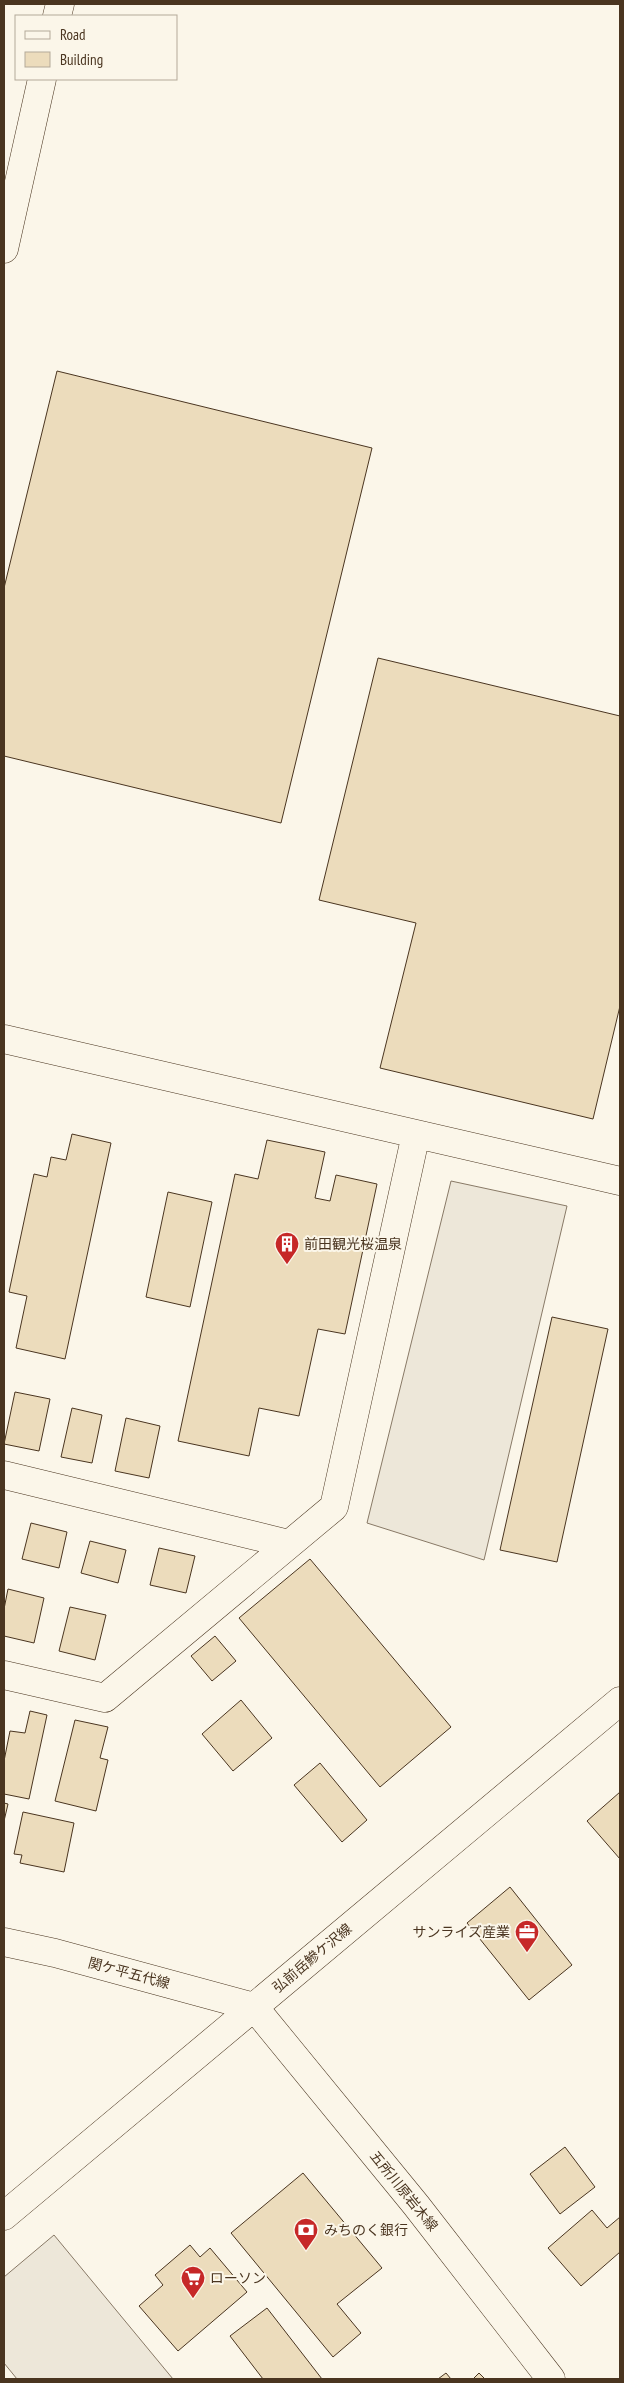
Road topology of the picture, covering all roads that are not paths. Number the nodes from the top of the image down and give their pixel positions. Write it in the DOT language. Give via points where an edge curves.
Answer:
graph roads {
  1 [pos="42,80"];
  2 [pos="4,250"];
  3 [pos="4,1039"];
  4 [pos="416,1134"];
  5 [pos="620,1181"];
  6 [pos="4,1475"];
  7 [pos="289,1544"];
  8 [pos="4,1675"];
  9 [pos="620,1701"];
  10 [pos="4,1942"];
  11 [pos="254,2007"];
  12 [pos="4,2216"];
  13 [pos="551,2379"];
  1 -- 2 [label="street"];
  3 -- 4 [label="street"];
  4 -- 5 [label="street"];
  4 -- 7 [label="street" via="334,1507"];
  6 -- 7 [label="street"];
  7 -- 8 [label="street" via="105,1698"];
  9 -- 11 [label="street, 弘前岳鰺ケ沢線"];
  10 -- 11 [label="street, 関ケ平五代線"];
  11 -- 12 [label="street, 弘前岳鰺ケ沢線"];
  11 -- 13 [label="street, 五所川原岩木線" via="416,2205"];
}
